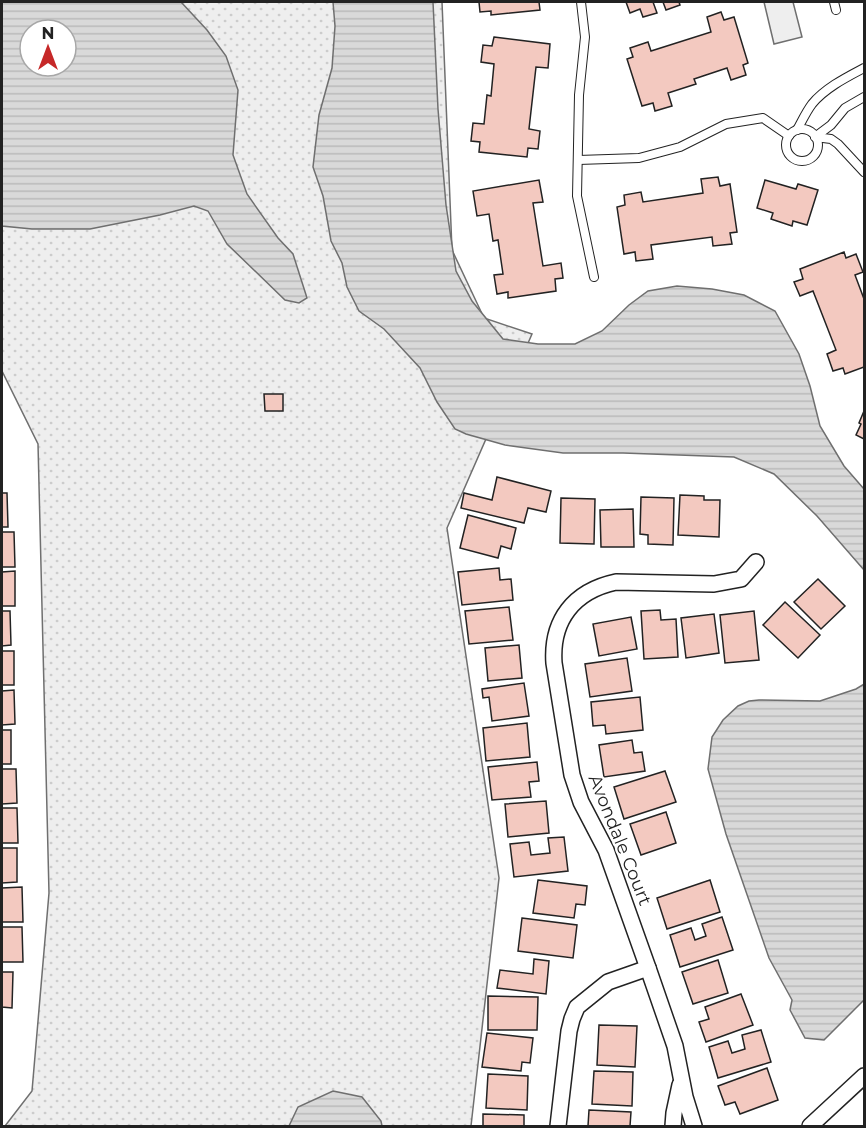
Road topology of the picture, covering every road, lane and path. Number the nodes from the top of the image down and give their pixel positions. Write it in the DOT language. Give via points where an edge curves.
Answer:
graph roads {
  1 [pos="581,2"];
  2 [pos="864,68"];
  3 [pos="864,97"];
  4 [pos="798,130"];
  5 [pos="789,136"];
  6 [pos="815,137"];
  7 [pos="578,160"];
  8 [pos="864,172"];
  9 [pos="594,277"];
  10 [pos="756,562"];
  11 [pos="648,968"];
  12 [pos="681,1076"];
  13 [pos="864,1077"];
  14 [pos="558,1126"];
  15 [pos="673,1126"];
  16 [pos="694,1126"];
  17 [pos="810,1126"];
  1 -- 7 [label="lane" via="585,37"];
  2 -- 4 [label="lane" via="812,104"];
  3 -- 6 [label="lane" via="845,108"];
  4 -- 5 [label="lane"];
  4 -- 6 [label="lane" via="808,130"];
  5 -- 6 [label="lane" via="787,151 799,161 814,156 818,146"];
  5 -- 7 [label="lane" via="764,118 726,124 680,147 639,158"];
  6 -- 8 [label="lane" via="838,144"];
  7 -- 9 [label="lane" via="577,196"];
  10 -- 11 [label="street, Avondale Court" via="741,579 714,584 604,584 572,604 558,626 554,663 572,775 606,850"];
  11 -- 12 [label="street, Avondale Court" via="675,1046"];
  11 -- 14 [label="street" via="608,982 577,1007 569,1031"];
  12 -- 15 [label="street"];
  12 -- 16 [label="street, Avondale Court"];
  13 -- 17 [label="street"];
}
